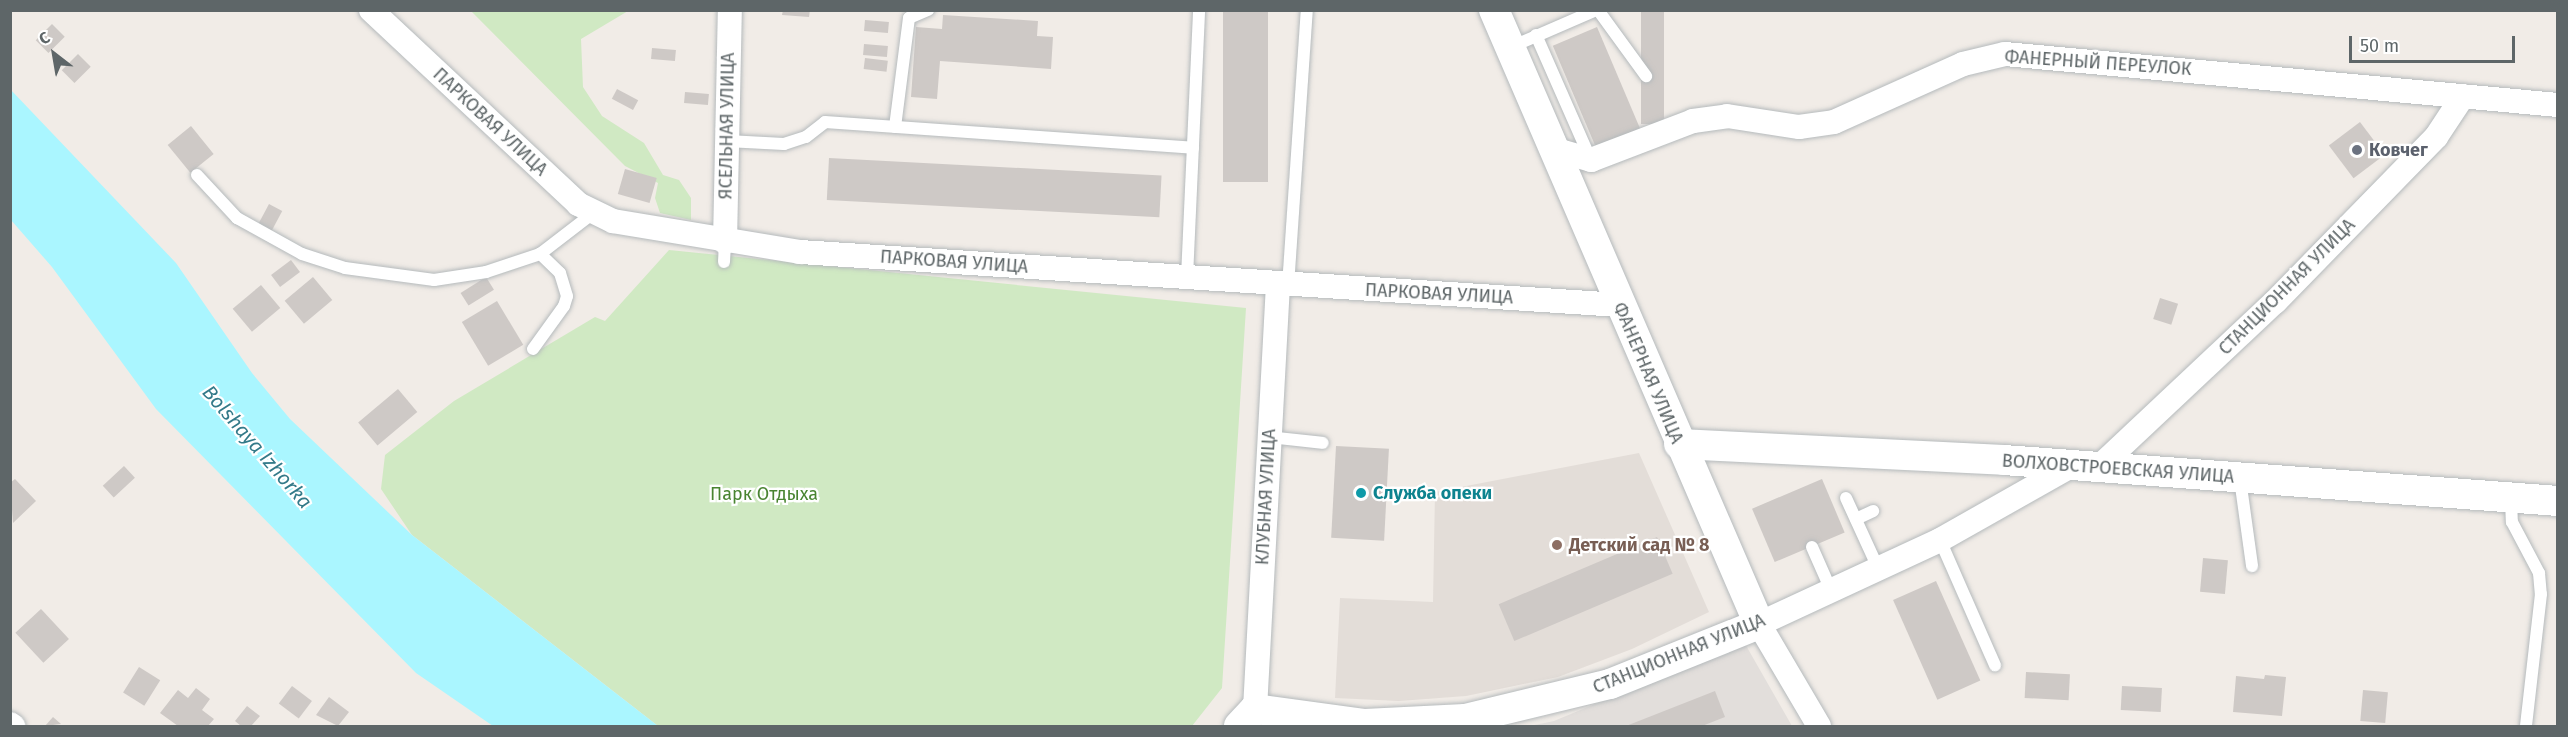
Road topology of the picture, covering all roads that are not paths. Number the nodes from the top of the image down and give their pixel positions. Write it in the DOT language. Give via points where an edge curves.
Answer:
graph roads {
  1 [pos="371,10"];
  2 [pos="730,10"];
  3 [pos="928,10"];
  4 [pos="1199,10"];
  5 [pos="1307,10"];
  6 [pos="1494,10"];
  7 [pos="1597,10"];
  8 [pos="1536,35"];
  9 [pos="1510,47"];
  10 [pos="1646,76"];
  11 [pos="2463,96"];
  12 [pos="2558,105"];
  13 [pos="895,127"];
  14 [pos="727,141"];
  15 [pos="1566,144"];
  16 [pos="1193,148"];
  17 [pos="197,175"];
  18 [pos="592,214"];
  19 [pos="725,252"];
  20 [pos="540,254"];
  21 [pos="1188,277"];
  22 [pos="1283,286"];
  23 [pos="1619,305"];
  24 [pos="533,349"];
  25 [pos="1269,437"];
  26 [pos="1323,443"];
  27 [pos="1679,444"];
  28 [pos="2085,466"];
  29 [pos="2240,478"];
  30 [pos="1846,498"];
  31 [pos="2511,498"];
  32 [pos="2558,501"];
  33 [pos="1873,511"];
  34 [pos="1856,519"];
  35 [pos="1940,540"];
  36 [pos="1812,547"];
  37 [pos="2252,566"];
  38 [pos="1878,568"];
  39 [pos="1832,590"];
  40 [pos="1759,624"];
  41 [pos="1995,665"];
  42 [pos="1247,718"];
  43 [pos="1826,726"];
  44 [pos="2526,726"];
  1 -- 18 [label="street, ПАРКОВАЯ УЛИЦА"];
  2 -- 14 [label="street, ЯСЕЛЬНАЯ УЛИЦА"];
  3 -- 13 [label="lane" via="909,18"];
  4 -- 16 [label="lane"];
  5 -- 22 [label="lane"];
  6 -- 9 [label="street, ФАНЕРНАЯ УЛИЦА"];
  7 -- 8 [label="lane"];
  7 -- 10 [label="lane"];
  8 -- 9 [label="lane"];
  8 -- 15 [label="lane"];
  9 -- 15 [label="street, ФАНЕРНАЯ УЛИЦА"];
  11 -- 12 [label="street, ФАНЕРНЫЙ ПЕРЕУЛОК"];
  11 -- 15 [label="street, ФАНЕРНЫЙ ПЕРЕУЛОК" via="2005,54 1963,64 1834,122 1798,127 1726,116 1693,121 1592,160"];
  11 -- 28 [label="street, СТАНЦИОННАЯ УЛИЦА" via="2436,137 2274,302"];
  13 -- 14 [label="lane" via="825,122 806,137 784,144"];
  13 -- 16 [label="lane"];
  14 -- 19 [label="street, ЯСЕЛЬНАЯ УЛИЦА"];
  15 -- 23 [label="street, ФАНЕРНАЯ УЛИЦА"];
  16 -- 21 [label="lane"];
  17 -- 20 [label="lane" via="237,218 267,238 345,268 454,280"];
  18 -- 19 [label="street, ПАРКОВАЯ УЛИЦА"];
  18 -- 20 [label="lane"];
  19 -- 21 [label="street, ПАРКОВАЯ УЛИЦА" via="801,252"];
  20 -- 24 [label="lane" via="560,273 567,296"];
  21 -- 22 [label="street, ПАРКОВАЯ УЛИЦА"];
  22 -- 23 [label="street, ПАРКОВАЯ УЛИЦА"];
  22 -- 25 [label="street, КЛУБНАЯ УЛИЦА"];
  23 -- 27 [label="street, ФАНЕРНАЯ УЛИЦА"];
  25 -- 26 [label="lane"];
  25 -- 42 [label="street, КЛУБНАЯ УЛИЦА"];
  27 -- 28 [label="street, ВОЛХОВСТРОЕВСКАЯ УЛИЦА"];
  27 -- 40 [label="street, ФАНЕРНАЯ УЛИЦА"];
  28 -- 29 [label="street, ВОЛХОВСТРОЕВСКАЯ УЛИЦА"];
  28 -- 35 [label="street, СТАНЦИОННАЯ УЛИЦА"];
  29 -- 31 [label="street, ВОЛХОВСТРОЕВСКАЯ УЛИЦА"];
  29 -- 37 [label="lane"];
  30 -- 34 [label="lane"];
  31 -- 32 [label="street, ВОЛХОВСТРОЕВСКАЯ УЛИЦА"];
  31 -- 44 [label="lane" via="2512,522 2539,573 2541,594"];
  33 -- 34 [label="lane"];
  34 -- 38 [label="lane"];
  35 -- 38 [label="street, СТАНЦИОННАЯ УЛИЦА"];
  35 -- 41 [label="lane"];
  36 -- 39 [label="lane"];
  38 -- 39 [label="street, СТАНЦИОННАЯ УЛИЦА"];
  39 -- 40 [label="street, СТАНЦИОННАЯ УЛИЦА"];
  40 -- 42 [label="street, СТАНЦИОННАЯ УЛИЦА" via="1610,684 1465,719 1365,724"];
  40 -- 43 [label="street, ФАНЕРНАЯ УЛИЦА"];
}
